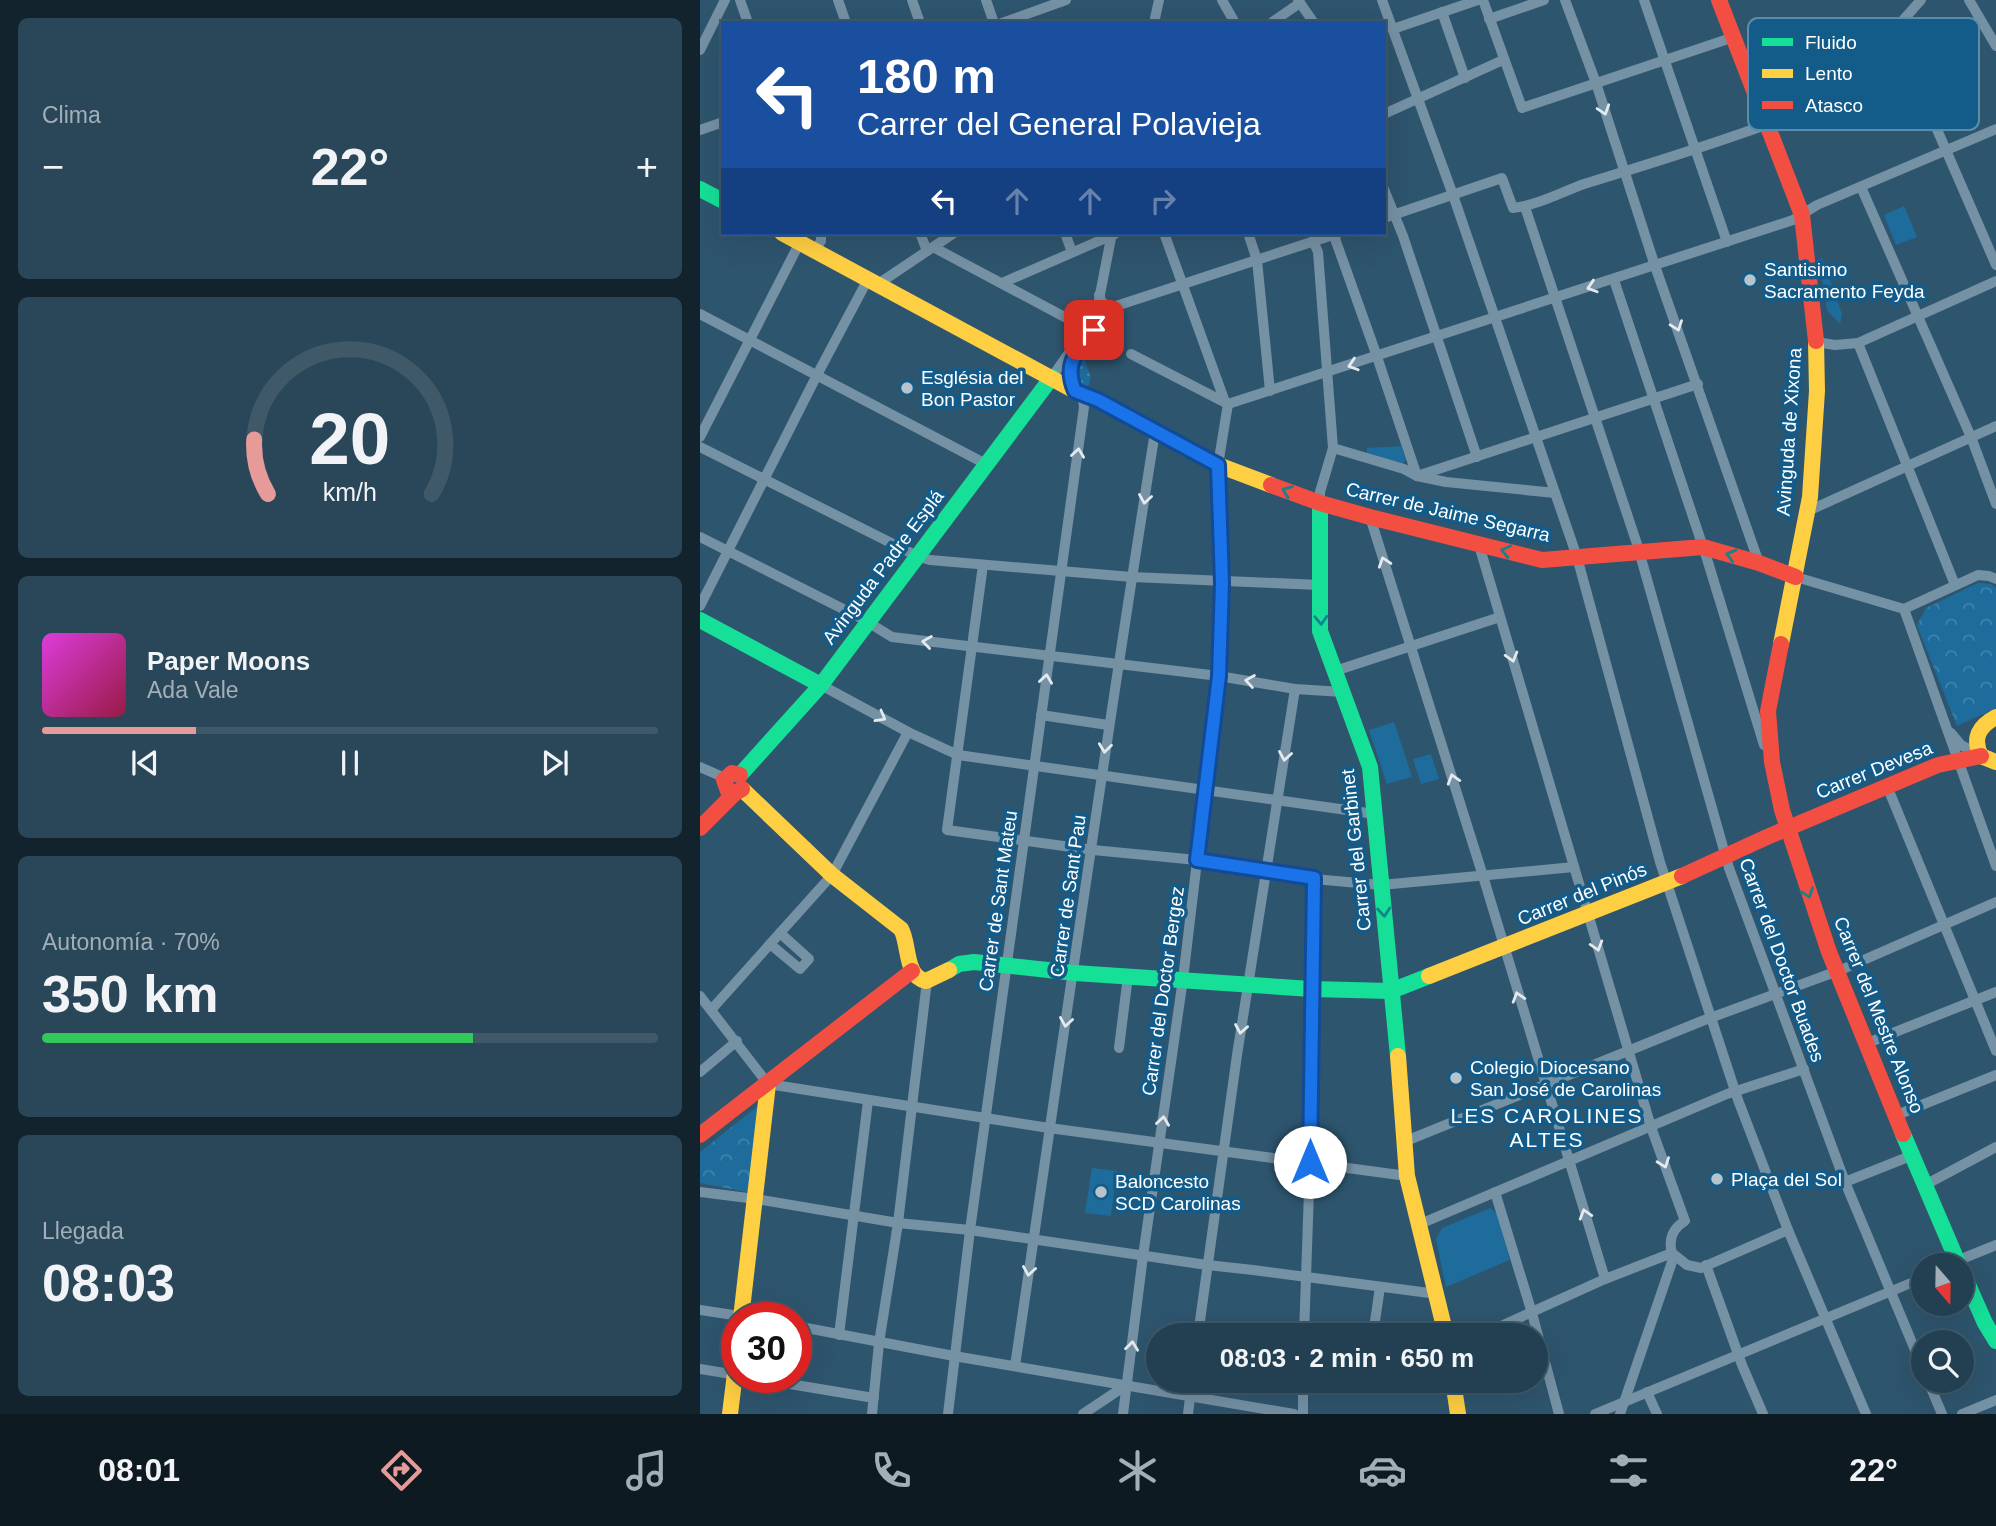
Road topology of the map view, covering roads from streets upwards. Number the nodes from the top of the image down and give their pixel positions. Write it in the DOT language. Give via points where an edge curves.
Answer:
graph roads {
  1 [pos="725,0"];
  2 [pos="740,0"];
  3 [pos="838,0"];
  4 [pos="912,0"];
  5 [pos="986,0"];
  6 [pos="1066,0"];
  7 [pos="1158,0"];
  8 [pos="1222,0"];
  9 [pos="1382,0"];
  10 [pos="1480,0"];
  11 [pos="1544,0"];
  12 [pos="1565,0"];
  13 [pos="1644,0"];
  14 [pos="1719,0"];
  15 [pos="1921,0"];
  16 [pos="1969,0"];
  17 [pos="1299,1"];
  18 [pos="1442,12"];
  19 [pos="1905,18"];
  20 [pos="1489,19"];
  21 [pos="747,21"];
  22 [pos="845,21"];
  23 [pos="919,21"];
  24 [pos="993,21"];
  25 [pos="1008,21"];
  26 [pos="1154,21"];
  27 [pos="1234,21"];
  28 [pos="1273,21"];
  29 [pos="1313,21"];
  30 [pos="1392,29"];
  31 [pos="1734,37"];
  32 [pos="1996,46"];
  33 [pos="700,50"];
  34 [pos="1503,60"];
  35 [pos="1665,60"];
  36 [pos="1748,72"];
  37 [pos="1465,78"];
  38 [pos="1596,83"];
  39 [pos="1418,99"];
  40 [pos="1386,113"];
  41 [pos="721,123"];
  42 [pos="1996,129"];
  43 [pos="700,130"];
  44 [pos="1751,130"];
  45 [pos="1770,130"];
  46 [pos="1937,130"];
  47 [pos="1695,150"];
  48 [pos="1946,150"];
  49 [pos="1624,172"];
  50 [pos="1861,187"];
  51 [pos="700,189"];
  52 [pos="1453,195"];
  53 [pos="721,200"];
  54 [pos="1525,207"];
  55 [pos="1802,215"];
  56 [pos="1389,216"];
  57 [pos="786,235"];
  58 [pos="821,235"];
  59 [pos="921,235"];
  60 [pos="951,235"];
  61 [pos="1066,235"];
  62 [pos="1112,235"];
  63 [pos="1114,235"];
  64 [pos="1165,235"];
  65 [pos="1249,235"];
  66 [pos="1330,235"];
  67 [pos="1336,235"];
  68 [pos="800,242"];
  69 [pos="1313,242"];
  70 [pos="1727,242"];
  71 [pos="930,249"];
  72 [pos="815,250"];
  73 [pos="1072,252"];
  74 [pos="1257,260"];
  75 [pos="1655,265"];
  76 [pos="1996,265"];
  77 [pos="1614,279"];
  78 [pos="1996,281"];
  79 [pos="873,282"];
  80 [pos="1002,284"];
  81 [pos="1183,284"];
  82 [pos="1100,295"];
  83 [pos="1556,299"];
  84 [pos="1113,307"];
  85 [pos="700,314"];
  86 [pos="1917,316"];
  87 [pos="1495,318"];
  88 [pos="1087,329"];
  89 [pos="1437,338"];
  90 [pos="750,340"];
  91 [pos="1816,342"];
  92 [pos="1858,343"];
  93 [pos="1131,354"];
  94 [pos="1378,357"];
  95 [pos="1329,372"];
  96 [pos="817,375"];
  97 [pos="1052,377"];
  98 [pos="1698,384"];
  99 [pos="1270,391"];
  100 [pos="1079,392"];
  101 [pos="1653,399"];
  102 [pos="1227,403"];
  103 [pos="1594,418"];
  104 [pos="1996,426"];
  105 [pos="1155,432"];
  106 [pos="700,437"];
  107 [pos="1536,437"];
  108 [pos="1971,437"];
  109 [pos="700,447"];
  110 [pos="1334,448"];
  111 [pos="1477,457"];
  112 [pos="986,463"];
  113 [pos="1218,465"];
  114 [pos="1408,465"];
  115 [pos="1907,465"];
  116 [pos="1417,476"];
  117 [pos="765,479"];
  118 [pos="1555,494"];
  119 [pos="1320,503"];
  120 [pos="1996,504"];
  121 [pos="1808,511"];
  122 [pos="1370,517"];
  123 [pos="700,537"];
  124 [pos="1479,545"];
  125 [pos="1703,547"];
  126 [pos="729,551"];
  127 [pos="1640,553"];
  128 [pos="919,557"];
  129 [pos="1577,557"];
  130 [pos="1759,563"];
  131 [pos="984,565"];
  132 [pos="1062,573"];
  133 [pos="1132,577"];
  134 [pos="1796,577"];
  135 [pos="1996,579"];
  136 [pos="1222,583"];
  137 [pos="1955,585"];
  138 [pos="1320,586"];
  139 [pos="700,606"];
  140 [pos="1904,609"];
  141 [pos="1500,617"];
  142 [pos="700,620"];
  143 [pos="869,622"];
  144 [pos="1412,646"];
  145 [pos="972,648"];
  146 [pos="1049,655"];
  147 [pos="1118,666"];
  148 [pos="1335,671"];
  149 [pos="1219,676"];
  150 [pos="821,685"];
  151 [pos="1295,689"];
  152 [pos="1343,692"];
  153 [pos="1768,711"];
  154 [pos="1041,715"];
  155 [pos="1996,717"];
  156 [pos="1944,721"];
  157 [pos="1108,725"];
  158 [pos="908,732"];
  159 [pos="1971,753"];
  160 [pos="958,755"];
  161 [pos="1996,762"];
  162 [pos="700,766"];
  163 [pos="1034,767"];
  164 [pos="1772,775"];
  165 [pos="1102,776"];
  166 [pos="733,785"];
  167 [pos="1887,786"];
  168 [pos="1207,790"];
  169 [pos="1279,800"];
  170 [pos="700,814"];
  171 [pos="1375,814"];
  172 [pos="700,828"];
  173 [pos="1786,829"];
  174 [pos="1024,841"];
  175 [pos="1093,850"];
  176 [pos="1725,856"];
  177 [pos="1197,860"];
  178 [pos="1996,866"];
  179 [pos="1574,867"];
  180 [pos="1266,870"];
  181 [pos="832,875"];
  182 [pos="1483,876"];
  183 [pos="1314,878"];
  184 [pos="1667,883"];
  185 [pos="1381,885"];
  186 [pos="1996,902"];
  187 [pos="1587,915"];
  188 [pos="1942,925"];
  189 [pos="780,933"];
  190 [pos="770,944"];
  191 [pos="1503,947"];
  192 [pos="1007,965"];
  193 [pos="912,971"];
  194 [pos="1075,972"];
  195 [pos="1836,972"];
  196 [pos="1128,976"];
  197 [pos="1183,979"];
  198 [pos="927,981"];
  199 [pos="1249,984"];
  200 [pos="1311,989"];
  201 [pos="1391,991"];
  202 [pos="1996,992"];
  203 [pos="1775,993"];
  204 [pos="1976,1000"];
  205 [pos="705,1005"];
  206 [pos="1711,1017"];
  207 [pos="737,1041"];
  208 [pos="1865,1044"];
  209 [pos="1119,1048"];
  210 [pos="1630,1051"];
  211 [pos="1996,1051"];
  212 [pos="1804,1069"];
  213 [pos="700,1072"];
  214 [pos="1996,1075"];
  215 [pos="768,1084"];
  216 [pos="1545,1085"];
  217 [pos="1735,1091"];
  218 [pos="868,1101"];
  219 [pos="912,1106"];
  220 [pos="1896,1115"];
  221 [pos="986,1118"];
  222 [pos="1651,1127"];
  223 [pos="1049,1128"];
  224 [pos="700,1135"];
  225 [pos="1406,1141"];
  226 [pos="1160,1144"];
  227 [pos="1996,1147"];
  228 [pos="1224,1153"];
  229 [pos="1913,1155"];
  230 [pos="1310,1162"];
  231 [pos="1569,1162"];
  232 [pos="1407,1176"];
  233 [pos="1845,1182"];
  234 [pos="1925,1185"];
  235 [pos="700,1192"];
  236 [pos="1495,1192"];
  237 [pos="756,1199"];
  238 [pos="853,1215"];
  239 [pos="898,1223"];
  240 [pos="1420,1224"];
  241 [pos="970,1230"];
  242 [pos="1788,1230"];
  243 [pos="1034,1240"];
  244 [pos="1996,1245"];
  245 [pos="1953,1253"];
  246 [pos="1673,1254"];
  247 [pos="1974,1254"];
  248 [pos="1143,1256"];
  249 [pos="1207,1265"];
  250 [pos="1706,1265"];
  251 [pos="1305,1277"];
  252 [pos="1605,1279"];
  253 [pos="1911,1283"];
  254 [pos="1383,1287"];
  255 [pos="1891,1291"];
  256 [pos="1437,1294"];
  257 [pos="1974,1300"];
  258 [pos="746,1302"];
  259 [pos="700,1310"];
  260 [pos="721,1313"];
  261 [pos="1532,1313"];
  262 [pos="1825,1318"];
  263 [pos="1200,1323"];
  264 [pos="1304,1323"];
  265 [pos="1376,1323"];
  266 [pos="1380,1323"];
  267 [pos="1443,1323"];
  268 [pos="1509,1323"];
  269 [pos="812,1329"];
  270 [pos="839,1335"];
  271 [pos="1911,1340"];
  272 [pos="1996,1341"];
  273 [pos="879,1343"];
  274 [pos="1738,1354"];
  275 [pos="954,1356"];
  276 [pos="1015,1366"];
  277 [pos="700,1369"];
  278 [pos="721,1373"];
  279 [pos="1128,1384"];
  280 [pos="812,1388"];
  281 [pos="1647,1392"];
  282 [pos="736,1393"];
  283 [pos="1190,1393"];
  284 [pos="1303,1393"];
  285 [pos="1455,1393"];
  286 [pos="1933,1393"];
  287 [pos="1190,1397"];
  288 [pos="874,1398"];
  289 [pos="1996,1400"];
  290 [pos="1624,1402"];
  291 [pos="730,1414"];
  292 [pos="872,1414"];
  293 [pos="948,1414"];
  294 [pos="1083,1414"];
  295 [pos="1123,1414"];
  296 [pos="1188,1414"];
  297 [pos="1294,1414"];
  298 [pos="1303,1414"];
  299 [pos="1458,1414"];
  300 [pos="1559,1414"];
  301 [pos="1595,1414"];
  302 [pos="1620,1414"];
  303 [pos="1657,1414"];
  304 [pos="1763,1414"];
  305 [pos="1866,1414"];
  306 [pos="1942,1414"];
  307 [pos="1962,1414"];
  1 -- 33 [label="street"];
  2 -- 21 [label="street"];
  3 -- 22 [label="street"];
  4 -- 23 [label="street"];
  5 -- 24 [label="street"];
  6 -- 25 [label="street"];
  7 -- 26 [label="street"];
  8 -- 27 [label="street"];
  9 -- 30 [label="street"];
  10 -- 18 [label="street"];
  10 -- 20 [label="street"];
  11 -- 20 [label="street"];
  12 -- 38 [label="street"];
  13 -- 35 [label="street"];
  14 -- 31 [label="street, Avinguda de Xixona"];
  15 -- 19 [label="street"];
  16 -- 32 [label="street"];
  17 -- 28 [label="street"];
  17 -- 29 [label="street"];
  18 -- 30 [label="street"];
  18 -- 37 [label="street"];
  20 -- 34 [label="street"];
  30 -- 39 [label="street"];
  31 -- 35 [label="street"];
  31 -- 36 [label="street, Avinguda de Xixona"];
  34 -- 37 [label="street"];
  34 -- 38 [label="street" via="1522,108"];
  35 -- 38 [label="street"];
  35 -- 47 [label="street"];
  37 -- 39 [label="street"];
  38 -- 49 [label="street, one-way"];
  39 -- 40 [label="street"];
  39 -- 52 [label="street"];
  41 -- 43 [label="street"];
  42 -- 48 [label="street"];
  44 -- 47 [label="street"];
  45 -- 55 [label="street, Avinguda de Xixona"];
  46 -- 48 [label="street"];
  47 -- 49 [label="street"];
  47 -- 70 [label="street"];
  48 -- 50 [label="street"];
  48 -- 76 [label="street"];
  49 -- 54 [label="street"];
  49 -- 75 [label="street"];
  50 -- 55 [label="street"];
  50 -- 86 [label="street"];
  51 -- 53 [label="street"];
  52 -- 54 [label="street" via="1502,178 1513,208"];
  52 -- 56 [label="street"];
  52 -- 87 [label="street"];
  54 -- 83 [label="street, Carrer del Doctor Buades"];
  55 -- 70 [label="street"];
  55 -- 91 [label="street, Avinguda de Xixona"];
  56 -- 89 [label="street" via="1403,236"];
  57 -- 68 [label="street, Carrer de Jaime Segarra"];
  58 -- 72 [label="street"];
  59 -- 71 [label="street"];
  60 -- 71 [label="street"];
  61 -- 73 [label="street"];
  62 -- 73 [label="street"];
  63 -- 82 [label="street"];
  64 -- 81 [label="street"];
  65 -- 74 [label="street"];
  66 -- 69 [label="street"];
  67 -- 94 [label="street"];
  68 -- 72 [label="street, Carrer de Jaime Segarra"];
  68 -- 90 [label="street"];
  69 -- 74 [label="street"];
  69 -- 95 [label="street, Carrer del Garbinet" via="1318,253"];
  70 -- 75 [label="street"];
  71 -- 79 [label="street"];
  71 -- 80 [label="street"];
  72 -- 79 [label="street, Carrer de Jaime Segarra"];
  73 -- 80 [label="street"];
  74 -- 81 [label="street"];
  74 -- 99 [label="street"];
  75 -- 77 [label="street"];
  75 -- 98 [label="street, one-way"];
  77 -- 83 [label="street, one-way"];
  77 -- 101 [label="street, Carrer del Mestre Alonso"];
  78 -- 86 [label="street"];
  79 -- 96 [label="street"];
  79 -- 97 [label="street, Carrer de Jaime Segarra"];
  80 -- 88 [label="street"];
  81 -- 84 [label="street"];
  81 -- 102 [label="street"];
  82 -- 84 [label="street" via="1102,303"];
  82 -- 88 [label="street"];
  83 -- 87 [label="street"];
  83 -- 103 [label="street, Carrer del Doctor Buades"];
  84 -- 100 [label="street, Carrer de Sant Mateu" via="1071,364 1069,374"];
  85 -- 90 [label="street"];
  86 -- 92 [label="street"];
  86 -- 108 [label="street"];
  87 -- 89 [label="street"];
  87 -- 107 [label="street"];
  88 -- 97 [label="street"];
  89 -- 94 [label="street"];
  89 -- 111 [label="street"];
  90 -- 96 [label="street"];
  90 -- 106 [label="street"];
  91 -- 92 [label="street"];
  91 -- 121 [label="street, Avinguda de Xixona"];
  92 -- 115 [label="street"];
  93 -- 102 [label="street"];
  94 -- 95 [label="street, one-way"];
  94 -- 114 [label="street"];
  95 -- 99 [label="street"];
  95 -- 110 [label="street, Carrer del Garbinet"];
  96 -- 112 [label="street"];
  96 -- 117 [label="street"];
  97 -- 100 [label="street, Carrer de Jaime Segarra"];
  97 -- 112 [label="street, Avinguda Padre Esplá"];
  98 -- 101 [label="street"];
  98 -- 130 [label="street"];
  99 -- 102 [label="street"];
  100 -- 105 [label="street, Carrer de Jaime Segarra"];
  132 -- 100 [label="street, Carrer de Sant Mateu, one-way" via="1084,407"];
  101 -- 103 [label="street"];
  101 -- 125 [label="street, Carrer del Mestre Alonso"];
  102 -- 113 [label="street, Carrer del Doctor Bergez"];
  103 -- 107 [label="street"];
  103 -- 127 [label="street, Carrer del Doctor Buades"];
  104 -- 108 [label="street"];
  105 -- 113 [label="street, Carrer de Jaime Segarra"];
  105 -- 133 [label="street, Carrer de Sant Pau, one-way"];
  107 -- 111 [label="street"];
  107 -- 118 [label="street"];
  108 -- 115 [label="street"];
  108 -- 120 [label="street"];
  109 -- 117 [label="street"];
  110 -- 114 [label="street"];
  110 -- 119 [label="street, Carrer del Garbinet"];
  111 -- 116 [label="street"];
  112 -- 128 [label="street, Avinguda Padre Esplá"];
  119 -- 113 [label="street, Carrer de Jaime Segarra, one-way"];
  113 -- 136 [label="street, Carrer del Doctor Bergez"];
  114 -- 116 [label="street"];
  115 -- 121 [label="street"];
  115 -- 137 [label="street"];
  116 -- 118 [label="street"];
  117 -- 126 [label="street"];
  117 -- 128 [label="street"];
  118 -- 129 [label="street"];
  119 -- 122 [label="street, Carrer de Jaime Segarra"];
  119 -- 138 [label="street, Carrer del Garbinet"];
  121 -- 134 [label="street, Avinguda de Xixona"];
  122 -- 124 [label="street, Carrer de Jaime Segarra"];
  144 -- 122 [label="street, one-way"];
  123 -- 126 [label="street"];
  129 -- 124 [label="street, Carrer de Jaime Segarra, one-way" via="1542,560"];
  124 -- 141 [label="street"];
  125 -- 127 [label="street, Carrer de Jaime Segarra"];
  130 -- 125 [label="street, Carrer de Jaime Segarra, one-way"];
  125 -- 164 [label="street, Carrer del Mestre Alonso"];
  126 -- 139 [label="street"];
  126 -- 143 [label="street"];
  127 -- 129 [label="street, Carrer de Jaime Segarra"];
  127 -- 176 [label="street, Carrer del Doctor Buades"];
  128 -- 131 [label="street"];
  128 -- 143 [label="street, Avinguda Padre Esplá"];
  129 -- 184 [label="street"];
  130 -- 134 [label="street, Carrer de Jaime Segarra"];
  131 -- 132 [label="street"];
  131 -- 145 [label="street"];
  132 -- 133 [label="street"];
  132 -- 146 [label="street, Carrer de Sant Mateu"];
  133 -- 136 [label="street"];
  133 -- 147 [label="street, Carrer de Sant Pau"];
  134 -- 140 [label="street, Carrer de Jaime Segarra"];
  134 -- 153 [label="street, Avinguda de Xixona"];
  135 -- 137 [label="street" via="1978,575"];
  136 -- 138 [label="street"];
  136 -- 149 [label="street, Carrer del Doctor Bergez"];
  137 -- 140 [label="street"];
  138 -- 148 [label="street, Carrer del Garbinet, one-way" via="1321,631"];
  140 -- 156 [label="street"];
  141 -- 144 [label="street"];
  141 -- 179 [label="street, one-way"];
  142 -- 150 [label="street"];
  145 -- 143 [label="street, one-way" via="891,637"];
  143 -- 150 [label="street, Avinguda Padre Esplá"];
  144 -- 148 [label="street"];
  182 -- 144 [label="street, one-way"];
  145 -- 146 [label="street"];
  145 -- 160 [label="street"];
  146 -- 147 [label="street"];
  154 -- 146 [label="street, Carrer de Sant Mateu, one-way"];
  147 -- 149 [label="street"];
  147 -- 157 [label="street, Carrer de Sant Pau"];
  148 -- 152 [label="street, Carrer del Garbinet"];
  151 -- 149 [label="street, one-way"];
  149 -- 168 [label="street, Carrer del Doctor Bergez"];
  150 -- 158 [label="street, one-way"];
  150 -- 166 [label="street, Avinguda Padre Esplá"];
  151 -- 152 [label="street"];
  151 -- 169 [label="street, one-way"];
  152 -- 171 [label="street, Carrer del Garbinet" via="1370,767"];
  153 -- 164 [label="street, Carrer del Mestre Alonso"];
  154 -- 157 [label="street"];
  154 -- 163 [label="street, Carrer de Sant Mateu"];
  155 -- 159 [label="street" via="1979,729"];
  156 -- 159 [label="street"];
  156 -- 159 [label="street"];
  157 -- 165 [label="street, Carrer de Sant Pau, one-way"];
  158 -- 160 [label="street"];
  158 -- 181 [label="street"];
  159 -- 161 [label="street"];
  159 -- 167 [label="street, Carrer Devesa"];
  159 -- 178 [label="street" via="1967,782"];
  160 -- 163 [label="street"];
  160 -- 174 [label="street" via="947,830"];
  162 -- 166 [label="street"];
  163 -- 165 [label="street"];
  163 -- 174 [label="street, Carrer de Sant Mateu"];
  164 -- 173 [label="street, Carrer del Mestre Alonso"];
  165 -- 168 [label="street"];
  165 -- 175 [label="street, Carrer de Sant Pau"];
  166 -- 170 [label="street, Avinguda Padre Esplá"];
  166 -- 172 [label="street, Avinguda Padre Esplá"];
  166 -- 181 [label="street"];
  167 -- 173 [label="street, Carrer Devesa"];
  167 -- 188 [label="street"];
  168 -- 169 [label="street"];
  168 -- 177 [label="street, Carrer del Doctor Bergez"];
  169 -- 171 [label="street"];
  169 -- 180 [label="street"];
  171 -- 185 [label="street, Carrer del Garbinet"];
  173 -- 176 [label="street, Carrer del Pinós"];
  173 -- 195 [label="street, Carrer del Mestre Alonso, one-way"];
  174 -- 175 [label="street"];
  174 -- 192 [label="street, Carrer de Sant Mateu"];
  175 -- 177 [label="street"];
  175 -- 194 [label="street, Carrer de Sant Pau"];
  176 -- 184 [label="street, Carrer del Pinós"];
  176 -- 203 [label="street, Carrer del Doctor Buades"];
  177 -- 180 [label="street"];
  177 -- 197 [label="street, Carrer del Doctor Bergez"];
  179 -- 182 [label="street"];
  179 -- 187 [label="street"];
  180 -- 183 [label="street"];
  180 -- 199 [label="street"];
  181 -- 189 [label="street"];
  181 -- 193 [label="street" via="901,929"];
  182 -- 185 [label="street"];
  182 -- 191 [label="street"];
  183 -- 185 [label="street"];
  183 -- 200 [label="street"];
  184 -- 187 [label="street, Carrer del Pinós"];
  184 -- 206 [label="street"];
  185 -- 201 [label="street, Carrer del Garbinet, one-way"];
  186 -- 188 [label="street"];
  187 -- 191 [label="street, Carrer del Pinós"];
  187 -- 210 [label="street, one-way"];
  188 -- 195 [label="street"];
  188 -- 204 [label="street"];
  189 -- 190 [label="street"];
  189 -- 190 [label="street" via="809,959 800,969"];
  190 -- 205 [label="street"];
  191 -- 201 [label="street, Carrer del Pinós"];
  216 -- 191 [label="street, one-way"];
  192 -- 194 [label="street"];
  192 -- 198 [label="street" via="960,963 940,978"];
  192 -- 221 [label="street, Carrer de Sant Mateu"];
  193 -- 198 [label="street"];
  193 -- 215 [label="street"];
  194 -- 196 [label="street"];
  194 -- 223 [label="street, Carrer de Sant Pau, one-way"];
  195 -- 203 [label="street"];
  195 -- 208 [label="street, Carrer del Mestre Alonso"];
  196 -- 197 [label="street"];
  196 -- 209 [label="street"];
  197 -- 199 [label="street"];
  226 -- 197 [label="street, Carrer del Doctor Bergez, one-way"];
  198 -- 219 [label="street"];
  199 -- 200 [label="street"];
  199 -- 228 [label="street, one-way"];
  200 -- 201 [label="street"];
  200 -- 230 [label="street"];
  201 -- 225 [label="street, Carrer del Garbinet"];
  202 -- 204 [label="street"];
  203 -- 206 [label="street"];
  203 -- 212 [label="street, Carrer del Doctor Buades"];
  204 -- 208 [label="street"];
  204 -- 211 [label="street"];
  205 -- 207 [label="street"];
  206 -- 210 [label="street"];
  206 -- 217 [label="street"];
  207 -- 213 [label="street"];
  207 -- 215 [label="street"];
  208 -- 220 [label="street, Carrer del Mestre Alonso"];
  210 -- 216 [label="street"];
  210 -- 222 [label="street"];
  212 -- 217 [label="street"];
  212 -- 233 [label="street, Carrer del Doctor Buades"];
  214 -- 220 [label="street"];
  215 -- 218 [label="street"];
  215 -- 224 [label="street"];
  215 -- 237 [label="street"];
  216 -- 225 [label="street"];
  216 -- 231 [label="street"];
  217 -- 222 [label="street"];
  217 -- 242 [label="street"];
  218 -- 219 [label="street"];
  218 -- 238 [label="street"];
  219 -- 221 [label="street"];
  219 -- 239 [label="street"];
  220 -- 229 [label="street, Carrer del Mestre Alonso"];
  221 -- 223 [label="street"];
  221 -- 241 [label="street, Carrer de Sant Mateu"];
  222 -- 231 [label="street"];
  222 -- 246 [label="street, one-way" via="1685,1221 1671,1239"];
  223 -- 226 [label="street"];
  223 -- 243 [label="street, Carrer de Sant Pau"];
  225 -- 232 [label="street, Carrer del Garbinet"];
  226 -- 228 [label="street"];
  226 -- 248 [label="street, Carrer del Doctor Bergez"];
  227 -- 234 [label="street"];
  228 -- 230 [label="street"];
  228 -- 249 [label="street"];
  229 -- 233 [label="street"];
  229 -- 234 [label="street, Carrer del Mestre Alonso"];
  230 -- 232 [label="street"];
  230 -- 251 [label="street"];
  231 -- 236 [label="street"];
  252 -- 231 [label="street, one-way"];
  232 -- 240 [label="street, Carrer del Garbinet"];
  233 -- 255 [label="street, Carrer del Doctor Buades"];
  234 -- 245 [label="street, Carrer del Mestre Alonso"];
  235 -- 237 [label="street"];
  236 -- 240 [label="street"];
  236 -- 261 [label="street"];
  237 -- 238 [label="street"];
  237 -- 258 [label="street"];
  238 -- 239 [label="street"];
  238 -- 270 [label="street"];
  239 -- 241 [label="street"];
  239 -- 273 [label="street"];
  240 -- 256 [label="street, Carrer del Garbinet"];
  241 -- 243 [label="street"];
  241 -- 275 [label="street, Carrer de Sant Mateu"];
  242 -- 250 [label="street"];
  242 -- 262 [label="street"];
  243 -- 248 [label="street"];
  243 -- 276 [label="street, Carrer de Sant Pau, one-way"];
  244 -- 247 [label="street"];
  246 -- 250 [label="street" via="1695,1268"];
  246 -- 252 [label="street"];
  246 -- 290 [label="street"];
  248 -- 249 [label="street"];
  279 -- 248 [label="street, Carrer del Doctor Bergez, one-way"];
  249 -- 251 [label="street"];
  249 -- 263 [label="street"];
  250 -- 274 [label="street"];
  251 -- 254 [label="street"];
  251 -- 264 [label="street"];
  252 -- 261 [label="street"];
  253 -- 255 [label="street"];
  254 -- 256 [label="street"];
  254 -- 265 [label="street"];
  254 -- 266 [label="street"];
  255 -- 262 [label="street"];
  255 -- 271 [label="street, Carrer del Doctor Buades"];
  256 -- 267 [label="street, Carrer del Garbinet"];
  257 -- 272 [label="street, Carrer del Mestre Alonso"];
  259 -- 260 [label="street"];
  261 -- 268 [label="street"];
  261 -- 300 [label="street"];
  262 -- 274 [label="street"];
  262 -- 305 [label="street"];
  269 -- 270 [label="street"];
  270 -- 273 [label="street"];
  273 -- 275 [label="street"];
  273 -- 288 [label="street"];
  274 -- 281 [label="street"];
  274 -- 304 [label="street"];
  275 -- 276 [label="street"];
  275 -- 293 [label="street, Carrer de Sant Mateu"];
  276 -- 279 [label="street"];
  277 -- 278 [label="street"];
  279 -- 287 [label="street"];
  279 -- 294 [label="street"];
  279 -- 295 [label="street, Carrer del Doctor Bergez"];
  280 -- 288 [label="street"];
  281 -- 290 [label="street"];
  281 -- 303 [label="street"];
  282 -- 291 [label="street"];
  283 -- 287 [label="street"];
  284 -- 298 [label="street"];
  285 -- 299 [label="street"];
  286 -- 306 [label="street"];
  287 -- 296 [label="street"];
  287 -- 297 [label="street"];
  288 -- 292 [label="street"];
  289 -- 307 [label="street"];
  290 -- 301 [label="street"];
  290 -- 302 [label="street"];
}
